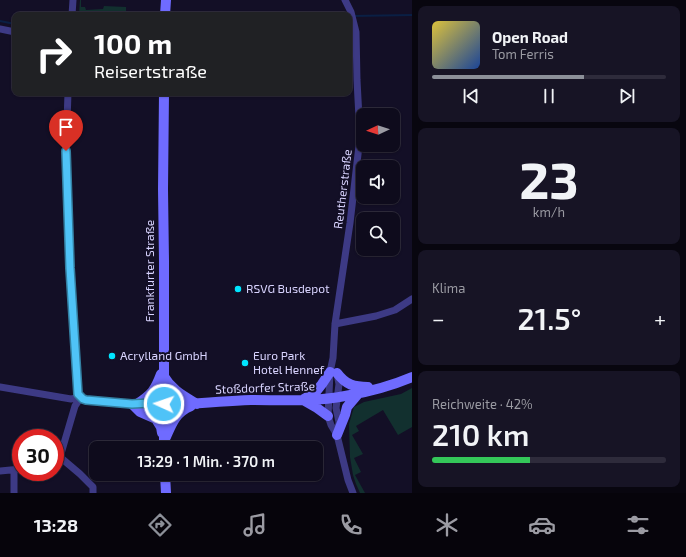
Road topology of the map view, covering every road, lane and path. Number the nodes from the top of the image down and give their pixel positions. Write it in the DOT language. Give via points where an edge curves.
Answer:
graph roads {
  1 [pos="73,0"];
  2 [pos="166,0"];
  3 [pos="345,0"];
  4 [pos="72,12"];
  5 [pos="165,12"];
  6 [pos="351,12"];
  7 [pos="352,16"];
  8 [pos="0,29"];
  9 [pos="12,31"];
  10 [pos="68,96"];
  11 [pos="164,96"];
  12 [pos="412,299"];
  13 [pos="335,324"];
  14 [pos="163,372"];
  15 [pos="334,373"];
  16 [pos="412,377"];
  17 [pos="0,387"];
  18 [pos="382,387"];
  19 [pos="358,394"];
  20 [pos="81,397"];
  21 [pos="333,398"];
  22 [pos="303,400"];
  23 [pos="135,404"];
  24 [pos="164,404"];
  25 [pos="197,404"];
  26 [pos="328,416"];
  27 [pos="337,435"];
  28 [pos="64,440"];
  29 [pos="163,441"];
  30 [pos="164,441"];
  31 [pos="166,441"];
  32 [pos="64,464"];
  33 [pos="12,470"];
  34 [pos="0,471"];
  35 [pos="16,481"];
  36 [pos="165,481"];
  37 [pos="14,493"];
  38 [pos="93,493"];
  39 [pos="166,493"];
  40 [pos="353,493"];
  1 -- 4 [label="street"];
  2 -- 5 [label="main road"];
  3 -- 6 [label="street, Reutherstraße"];
  7 -- 13 [label="street, Reutherstraße" via="356,32 360,137"];
  8 -- 9 [label="street"];
  10 -- 20 [label="street" via="66,151 70,261 78,394"];
  11 -- 14 [label="main road, Frankfurter Straße"];
  12 -- 13 [label="street" via="395,310"];
  13 -- 15 [label="street, Reutherstraße"];
  14 -- 23 [label="main road" via="149,396"];
  14 -- 24 [label="main road, Frankfurter Straße"];
  14 -- 25 [label="main road" via="176,391"];
  15 -- 18 [label="main road" via="342,380 358,387"];
  15 -- 21 [label="street, Reutherstraße"];
  15 -- 22 [label="main road" via="315,393"];
  16 -- 18 [label="main road, Stoßdorfer Straße"];
  17 -- 20 [label="street" via="71,399"];
  18 -- 19 [label="main road, Stoßdorfer Straße"];
  19 -- 21 [label="main road, Stoßdorfer Straße"];
  19 -- 27 [label="main road" via="347,407"];
  20 -- 23 [label="street" via="86,400"];
  20 -- 28 [label="street" via="75,406"];
  21 -- 22 [label="main road, Stoßdorfer Straße"];
  21 -- 26 [label="street, Reutherstraße"];
  21 -- 27 [label="street" via="339,422"];
  22 -- 25 [label="main road, Stoßdorfer Straße" via="249,400"];
  22 -- 26 [label="main road"];
  23 -- 24 [label="street"];
  23 -- 29 [label="main road" via="140,412 156,419 161,427"];
  24 -- 25 [label="main road, Stoßdorfer Straße"];
  24 -- 30 [label="main road, Frankfurter Straße"];
  25 -- 31 [label="main road" via="185,408 175,418"];
  26 -- 27 [label="street"];
  27 -- 40 [label="street"];
  32 -- 38 [label="street" via="93,487"];
  33 -- 34 [label="street"];
  35 -- 37 [label="street"];
  36 -- 39 [label="main road"];
}
